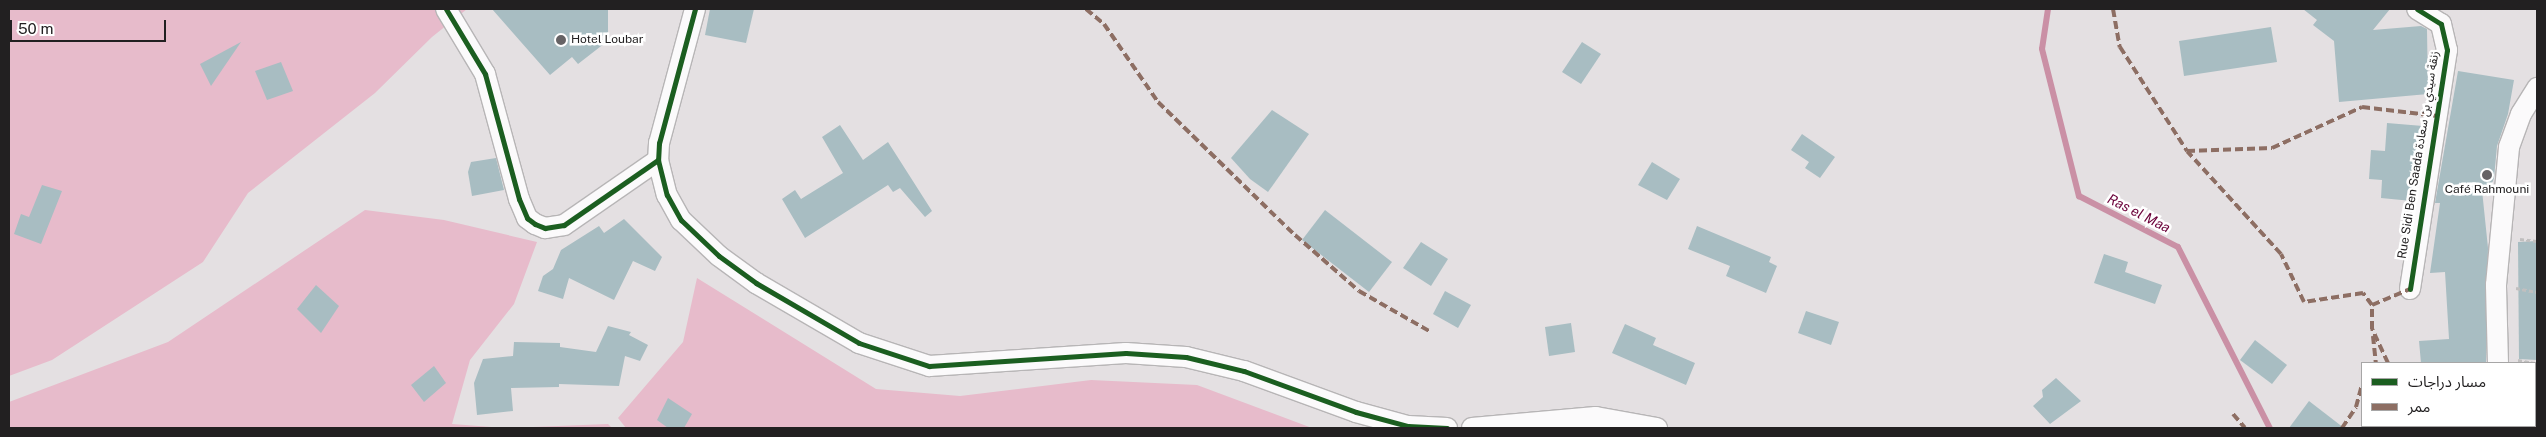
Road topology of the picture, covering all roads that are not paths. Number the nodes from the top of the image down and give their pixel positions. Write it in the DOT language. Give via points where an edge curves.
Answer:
graph roads {
  1 [pos="446,9"];
  2 [pos="695,9"];
  3 [pos="2416,9"];
  4 [pos="2537,88"];
  5 [pos="658,160"];
  6 [pos="2410,289"];
  7 [pos="2498,362"];
  8 [pos="1447,428"];
  9 [pos="1472,428"];
  10 [pos="1656,428"];
  1 -- 5 [label="street" via="485,74 519,199 527,218 535,224 545,228 564,225"];
  2 -- 5 [label="street"];
  3 -- 6 [label="street, Rue Sidi Ben Saada زنقة سيدي بن سعادة" via="2440,24 2447,50"];
  4 -- 7 [label="street" via="2509,147 2496,285"];
  5 -- 8 [label="street" via="667,195 681,220 719,256 756,283 859,343 896,358 929,366 959,366 1126,353 1186,357 1244,371 1356,412 1408,426"];
  9 -- 10 [label="street" via="1596,417"];
}
